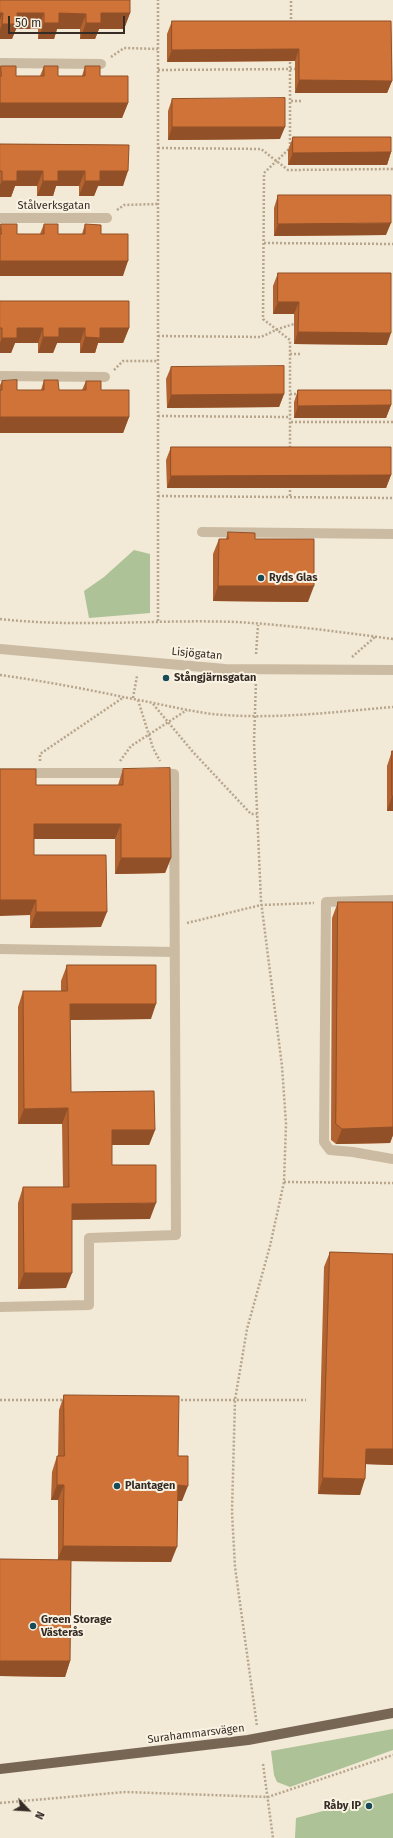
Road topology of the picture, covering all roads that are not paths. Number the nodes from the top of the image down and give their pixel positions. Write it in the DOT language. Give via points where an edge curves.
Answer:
graph roads {
  1 [pos="0,63"];
  2 [pos="101,64"];
  3 [pos="0,218"];
  4 [pos="107,218"];
  5 [pos="0,376"];
  6 [pos="105,377"];
  7 [pos="202,532"];
  8 [pos="393,534"];
  9 [pos="0,649"];
  10 [pos="393,670"];
  11 [pos="0,773"];
  12 [pos="393,900"];
  13 [pos="0,950"];
  14 [pos="175,952"];
  15 [pos="393,1159"];
  16 [pos="0,1307"];
  17 [pos="393,1713"];
  18 [pos="0,1769"];
  1 -- 2 [label="street"];
  3 -- 4 [label="street, Stålverksgatan"];
  5 -- 6 [label="street"];
  7 -- 8 [label="street"];
  9 -- 10 [label="street, Lisjögatan" via="225,668"];
  11 -- 14 [label="street" via="174,774"];
  12 -- 15 [label="street" via="326,902 324,1142 330,1150"];
  13 -- 14 [label="street"];
  14 -- 16 [label="street" via="176,1235 89,1238 89,1305"];
  17 -- 18 [label="main road, Surahammarsvägen" via="248,1740"];
}
